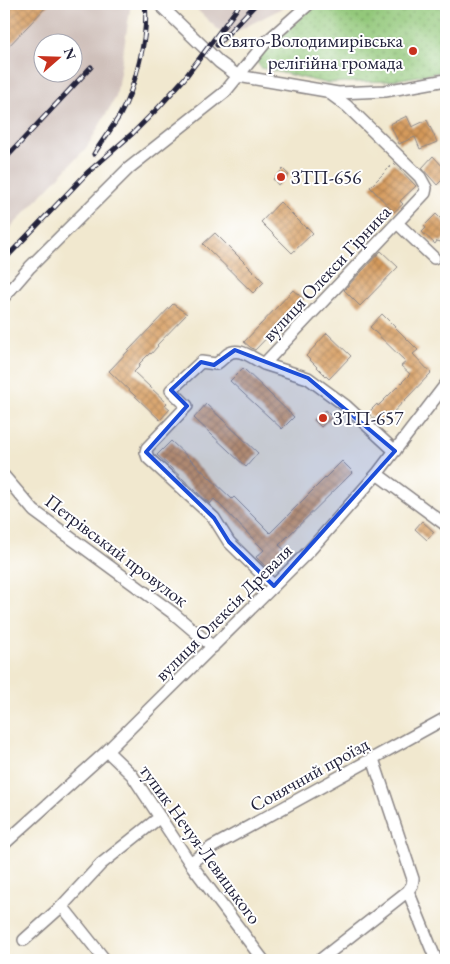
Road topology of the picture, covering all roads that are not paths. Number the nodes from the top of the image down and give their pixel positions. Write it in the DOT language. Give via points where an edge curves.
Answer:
graph roads {
  1 [pos="159,4"];
  2 [pos="309,4"];
  3 [pos="238,76"];
  4 [pos="446,80"];
  5 [pos="328,92"];
  6 [pos="397,224"];
  7 [pos="434,258"];
  8 [pos="4,297"];
  9 [pos="264,364"];
  10 [pos="446,384"];
  11 [pos="395,450"];
  12 [pos="376,474"];
  13 [pos="5,482"];
  14 [pos="446,525"];
  15 [pos="274,586"];
  16 [pos="213,647"];
  17 [pos="446,718"];
  18 [pos="107,751"];
  19 [pos="373,759"];
  20 [pos="160,817"];
  21 [pos="4,844"];
  22 [pos="190,863"];
  23 [pos="408,891"];
  24 [pos="62,906"];
  25 [pos="24,940"];
  26 [pos="105,960"];
  27 [pos="263,960"];
  28 [pos="320,960"];
  29 [pos="436,960"];
  1 -- 3 [label="street"];
  2 -- 3 [label="street" via="265,43"];
  3 -- 5 [label="street"];
  3 -- 8 [label="street" via="225,92 129,168"];
  4 -- 5 [label="street" via="385,91"];
  5 -- 6 [label="street, вулиця Олекси Гірника" via="347,106 424,182 425,193"];
  6 -- 7 [label="street"];
  6 -- 9 [label="street, вулиця Олекси Гірника"];
  9 -- 11 [label="street, вулиця Олекси Гірника" via="308,378 346,406"];
  9 -- 15 [label="street" via="235,350 216,364 201,362 171,390 187,406 146,452 148,458 214,518 229,542"];
  10 -- 11 [label="street, вулиця Олексія Древаля"];
  11 -- 12 [label="street, вулиця Олексія Древаля"];
  12 -- 14 [label="street"];
  12 -- 15 [label="street, вулиця Олексія Древаля"];
  13 -- 16 [label="street, Петрівський провулок" via="34,511 173,613"];
  15 -- 16 [label="street, вулиця Олексія Древаля"];
  16 -- 18 [label="street, вулиця Олексія Древаля"];
  17 -- 19 [label="street, Сонячний проїзд"];
  18 -- 20 [label="street, тупик Нечуя-Левицького" via="132,776"];
  18 -- 21 [label="street, вулиця Олексія Древаля"];
  19 -- 22 [label="street, Сонячний проїзд" via="212,847"];
  19 -- 23 [label="street" via="413,879"];
  20 -- 22 [label="street, тупик Нечуя-Левицького"];
  20 -- 24 [label="street" via="101,864"];
  22 -- 27 [label="street, тупик Нечуя-Левицького"];
  23 -- 28 [label="street"];
  23 -- 29 [label="street"];
  24 -- 25 [label="street"];
  24 -- 26 [label="street"];
}
